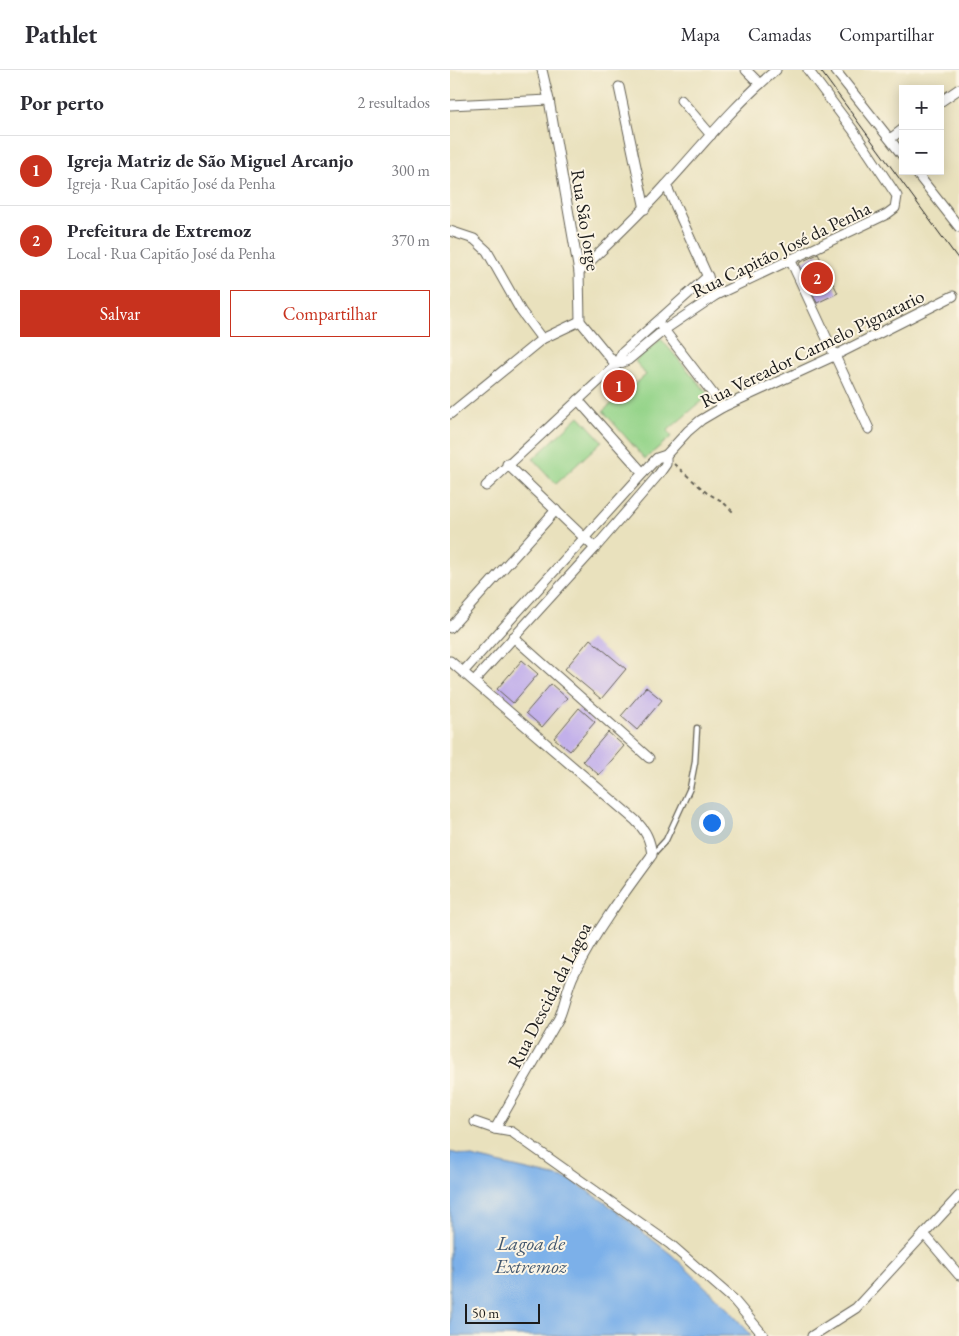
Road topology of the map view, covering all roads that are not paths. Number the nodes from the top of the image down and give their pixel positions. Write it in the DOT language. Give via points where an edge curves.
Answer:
graph roads {
  1 [pos="542,70"];
  2 [pos="746,70"];
  3 [pos="776,70"];
  4 [pos="808,70"];
  5 [pos="835,70"];
  6 [pos="760,84"];
  7 [pos="619,87"];
  8 [pos="959,89"];
  9 [pos="944,99"];
  10 [pos="549,100"];
  11 [pos="681,100"];
  12 [pos="450,105"];
  13 [pos="902,130"];
  14 [pos="711,135"];
  15 [pos="890,139"];
  16 [pos="899,151"];
  17 [pos="918,175"];
  18 [pos="666,185"];
  19 [pos="645,209"];
  20 [pos="959,227"];
  21 [pos="450,230"];
  22 [pos="790,259"];
  23 [pos="579,272"];
  24 [pos="708,276"];
  25 [pos="716,294"];
  26 [pos="954,296"];
  27 [pos="580,321"];
  28 [pos="658,322"];
  29 [pos="664,330"];
  30 [pos="542,340"];
  31 [pos="834,356"];
  32 [pos="616,365"];
  33 [pos="578,400"];
  34 [pos="723,407"];
  35 [pos="450,414"];
  36 [pos="869,429"];
  37 [pos="666,455"];
  38 [pos="507,464"];
  39 [pos="643,473"];
  40 [pos="486,486"];
  41 [pos="556,510"];
  42 [pos="584,537"];
  43 [pos="595,548"];
  44 [pos="450,628"];
  45 [pos="514,637"];
  46 [pos="450,662"];
  47 [pos="463,672"];
  48 [pos="474,681"];
  49 [pos="697,728"];
  50 [pos="649,758"];
  51 [pos="652,855"];
  52 [pos="475,1122"];
  53 [pos="495,1129"];
  54 [pos="959,1196"];
  55 [pos="924,1234"];
  56 [pos="959,1275"];
  57 [pos="764,1336"];
  58 [pos="812,1336"];
  1 -- 10 [label="street, Rua São Jorge"];
  2 -- 6 [label="street"];
  3 -- 6 [label="street"];
  4 -- 22 [label="street, Rua Capitão José da Penha" via="897,196 895,208 888,214"];
  5 -- 15 [label="street"];
  6 -- 14 [label="street"];
  7 -- 19 [label="street"];
  8 -- 9 [label="street"];
  10 -- 12 [label="street"];
  10 -- 23 [label="street, Rua São Jorge"];
  11 -- 14 [label="street"];
  13 -- 15 [label="street"];
  14 -- 18 [label="street"];
  15 -- 16 [label="street"];
  17 -- 20 [label="street"];
  18 -- 19 [label="street"];
  18 -- 24 [label="street"];
  19 -- 23 [label="street"];
  21 -- 30 [label="street" via="474,239 487,251 521,311"];
  22 -- 25 [label="street, Rua Capitão José da Penha"];
  22 -- 31 [label="street"];
  23 -- 27 [label="street, Rua São Jorge"];
  24 -- 25 [label="street"];
  24 -- 28 [label="street, Rua Capitão José da Penha"];
  25 -- 29 [label="street, Rua Capitão José da Penha"];
  26 -- 31 [label="street, Rua Vereador Carmelo Pignatario"];
  27 -- 30 [label="street"];
  27 -- 32 [label="street"];
  28 -- 29 [label="street"];
  28 -- 32 [label="street, Rua Capitão José da Penha" via="622,353"];
  29 -- 32 [label="street, Rua Capitão José da Penha" via="628,360"];
  29 -- 34 [label="street"];
  30 -- 35 [label="street"];
  31 -- 34 [label="street, Rua Vereador Carmelo Pignatario"];
  31 -- 36 [label="street"];
  32 -- 33 [label="street, Rua Capitão José da Penha"];
  33 -- 38 [label="street, Rua Capitão José da Penha"];
  33 -- 39 [label="street"];
  34 -- 37 [label="street, Rua Vereador Carmelo Pignatario" via="701,420"];
  37 -- 39 [label="street, Rua Vereador Carmelo Pignatario" via="657,458"];
  37 -- 43 [label="street, Rua Vereador Carmelo Pignatario" via="666,464 659,474"];
  38 -- 40 [label="street, Rua Capitão José da Penha"];
  38 -- 41 [label="street"];
  39 -- 42 [label="street, Rua Vereador Carmelo Pignatario"];
  41 -- 42 [label="street"];
  41 -- 44 [label="street"];
  42 -- 43 [label="street"];
  42 -- 47 [label="street, Rua Vereador Carmelo Pignatario"];
  43 -- 45 [label="street, Rua Vereador Carmelo Pignatario"];
  45 -- 48 [label="street, Rua Vereador Carmelo Pignatario"];
  45 -- 50 [label="street"];
  46 -- 47 [label="street"];
  47 -- 48 [label="street"];
  48 -- 51 [label="street" via="636,820 647,832"];
  49 -- 51 [label="lane" via="690,788 666,840"];
  51 -- 53 [label="street, Rua Descida da Lagoa" via="612,911 575,973 559,1018"];
  52 -- 53 [label="street"];
  53 -- 57 [label="street" via="512,1132 670,1244 733,1298"];
  54 -- 55 [label="street"];
  55 -- 56 [label="street"];
  55 -- 58 [label="street" via="856,1308"];
}
